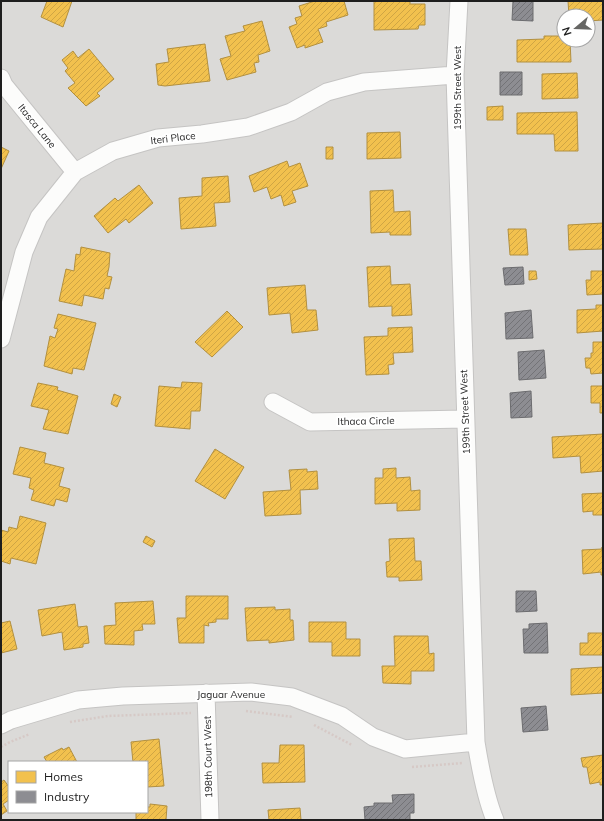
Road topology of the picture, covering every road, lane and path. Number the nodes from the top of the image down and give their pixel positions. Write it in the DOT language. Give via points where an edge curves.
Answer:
graph roads {
  1 [pos="459,1"];
  2 [pos="455,75"];
  3 [pos="1,78"];
  4 [pos="75,172"];
  5 [pos="1,339"];
  6 [pos="273,402"];
  7 [pos="465,419"];
  8 [pos="206,693"];
  9 [pos="239,711"];
  10 [pos="207,712"];
  11 [pos="299,717"];
  12 [pos="69,722"];
  13 [pos="312,724"];
  14 [pos="1,725"];
  15 [pos="32,733"];
  16 [pos="476,742"];
  17 [pos="1,747"];
  18 [pos="358,748"];
  19 [pos="479,761"];
  20 [pos="411,767"];
  21 [pos="210,820"];
  22 [pos="494,820"];
  1 -- 2 [label="street, 199th Street West"];
  2 -- 4 [label="street, Iteri Place" via="364,82 327,92 291,112 248,127 158,138 113,151"];
  2 -- 7 [label="street, 199th Street West"];
  3 -- 4 [label="street, Itasca Lane"];
  4 -- 5 [label="street, Iteri Place" via="39,217 24,252"];
  6 -- 7 [label="street, Ithaca Circle" via="310,422"];
  7 -- 16 [label="street, 199th Street West"];
  8 -- 10 [label="street, 198th Court West"];
  8 -- 14 [label="street, Jaguar Avenue" via="78,700"];
  8 -- 16 [label="street, Jaguar Avenue" via="251,692 292,697 342,716 372,737 405,749"];
  9 -- 11 [label="path"];
  10 -- 12 [label="path" via="108,716"];
  10 -- 21 [label="street, 198th Court West"];
  13 -- 18 [label="path"];
  15 -- 17 [label="path"];
  16 -- 19 [label="street, 199th Street West"];
  19 -- 20 [label="path"];
  19 -- 22 [label="street, 199th Street West"];
}
